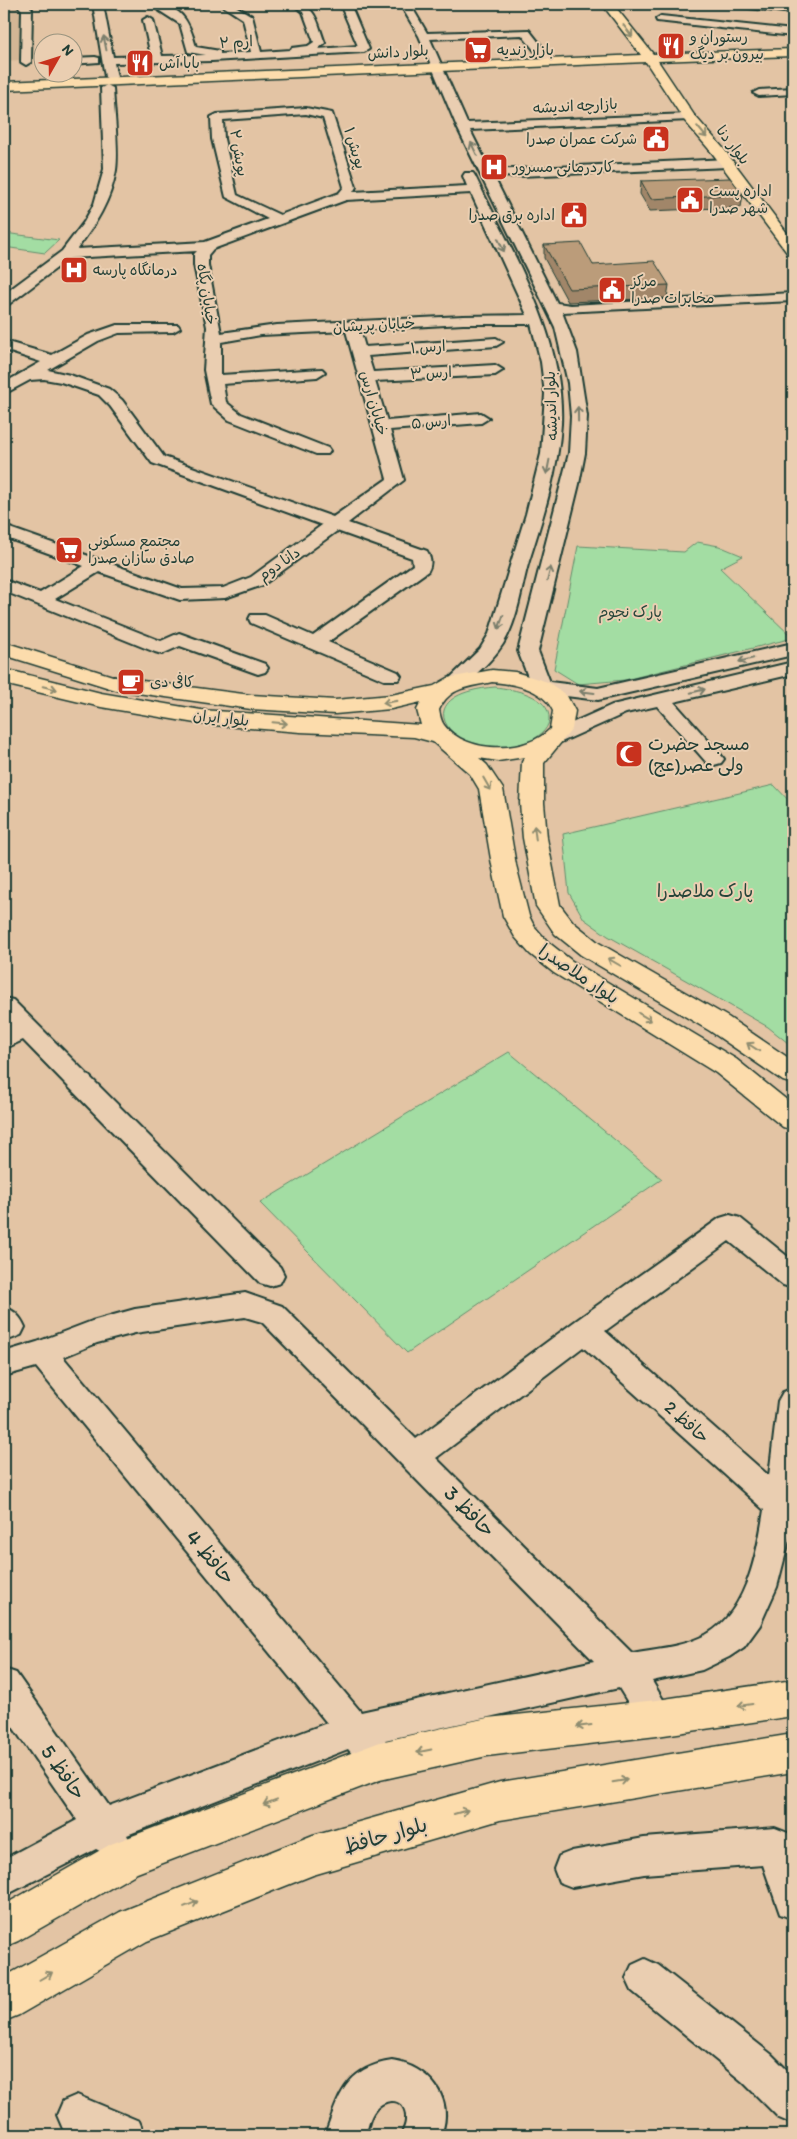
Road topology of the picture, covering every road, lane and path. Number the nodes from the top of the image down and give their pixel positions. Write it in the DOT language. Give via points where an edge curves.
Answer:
graph roads {
  1 [pos="21,4"];
  2 [pos="89,4"];
  3 [pos="98,4"];
  4 [pos="154,4"];
  5 [pos="225,4"];
  6 [pos="297,4"];
  7 [pos="405,4"];
  8 [pos="607,4"];
  9 [pos="621,4"];
  10 [pos="740,4"];
  11 [pos="347,8"];
  12 [pos="793,10"];
  13 [pos="333,12"];
  14 [pos="767,15"];
  15 [pos="660,19"];
  16 [pos="148,20"];
  17 [pos="793,34"];
  18 [pos="424,36"];
  19 [pos="94,51"];
  20 [pos="793,52"];
  21 [pos="257,54"];
  22 [pos="82,56"];
  23 [pos="157,58"];
  24 [pos="172,58"];
  25 [pos="793,58"];
  26 [pos="109,60"];
  27 [pos="659,61"];
  28 [pos="11,62"];
  29 [pos="550,63"];
  30 [pos="428,67"];
  31 [pos="176,70"];
  32 [pos="680,79"];
  33 [pos="105,80"];
  34 [pos="4,86"];
  35 [pos="4,92"];
  36 [pos="792,92"];
  37 [pos="759,93"];
  38 [pos="689,117"];
  39 [pos="329,118"];
  40 [pos="463,127"];
  41 [pos="728,163"];
  42 [pos="486,174"];
  43 [pos="473,186"];
  44 [pos="347,192"];
  45 [pos="279,219"];
  46 [pos="208,246"];
  47 [pos="793,251"];
  48 [pos="94,252"];
  49 [pos="67,254"];
  50 [pos="172,262"];
  51 [pos="793,297"];
  52 [pos="4,301"];
  53 [pos="793,302"];
  54 [pos="555,312"];
  55 [pos="533,314"];
  56 [pos="352,326"];
  57 [pos="173,328"];
  58 [pos="214,333"];
  59 [pos="496,342"];
  60 [pos="4,345"];
  61 [pos="359,352"];
  62 [pos="54,361"];
  63 [pos="495,370"];
  64 [pos="317,372"];
  65 [pos="366,377"];
  66 [pos="17,378"];
  67 [pos="216,380"];
  68 [pos="4,388"];
  69 [pos="481,418"];
  70 [pos="380,426"];
  71 [pos="322,451"];
  72 [pos="396,480"];
  73 [pos="335,524"];
  74 [pos="4,531"];
  75 [pos="98,565"];
  76 [pos="4,585"];
  77 [pos="41,600"];
  78 [pos="258,619"];
  79 [pos="315,644"];
  80 [pos="4,648"];
  81 [pos="793,649"];
  82 [pos="258,668"];
  83 [pos="793,668"];
  84 [pos="4,675"];
  85 [pos="391,676"];
  86 [pos="457,681"];
  87 [pos="542,687"];
  88 [pos="438,692"];
  89 [pos="212,698"];
  90 [pos="661,699"];
  91 [pos="200,717"];
  92 [pos="441,737"];
  93 [pos="552,739"];
  94 [pos="714,759"];
  95 [pos="4,1006"];
  96 [pos="15,1034"];
  97 [pos="793,1074"];
  98 [pos="793,1120"];
  99 [pos="270,1275"];
  100 [pos="793,1277"];
  101 [pos="584,1330"];
  102 [pos="42,1353"];
  103 [pos="4,1364"];
  104 [pos="793,1402"];
  105 [pos="416,1456"];
  106 [pos="786,1506"];
  107 [pos="626,1670"];
  108 [pos="4,1685"];
  109 [pos="793,1698"];
  110 [pos="657,1718"];
  111 [pos="354,1730"];
  112 [pos="793,1753"];
  113 [pos="380,1761"];
  114 [pos="103,1826"];
  115 [pos="125,1858"];
  116 [pos="572,1869"];
  117 [pos="4,1878"];
  118 [pos="793,1901"];
  119 [pos="4,1927"];
  120 [pos="645,1978"];
  121 [pos="4,2000"];
  122 [pos="793,2104"];
  123 [pos="77,2115"];
  124 [pos="126,2135"];
  125 [pos="345,2135"];
  126 [pos="421,2135"];
  1 -- 28 [label="street" via="28,9 30,62"];
  2 -- 19 [label="street"];
  26 -- 3 [label="street, one-way"];
  4 -- 21 [label="street" via="186,23 184,37 192,50"];
  5 -- 21 [label="street" via="248,18"];
  6 -- 21 [label="street" via="312,13 320,43 310,49"];
  7 -- 18 [label="street"];
  8 -- 27 [label="main road, one-way"];
  9 -- 27 [label="main road"];
  10 -- 14 [label="street"];
  11 -- 13 [label="street"];
  11 -- 21 [label="street, ارم ۲" via="364,49"];
  12 -- 14 [label="street"];
  14 -- 15 [label="street"];
  14 -- 17 [label="street"];
  16 -- 23 [label="street" via="156,38"];
  18 -- 29 [label="street" via="525,32"];
  18 -- 30 [label="street"];
  19 -- 22 [label="street"];
  19 -- 33 [label="street"];
  20 -- 27 [label="main road, بلوار دانش"];
  21 -- 24 [label="street, ارم ۲"];
  23 -- 24 [label="street, ارم ۲"];
  23 -- 26 [label="street, ارم ۲"];
  24 -- 31 [label="street"];
  25 -- 27 [label="main road, بلوار دانش"];
  26 -- 33 [label="street"];
  27 -- 29 [label="main road, بلوار دانش"];
  27 -- 30 [label="main road, بلوار دانش"];
  27 -- 32 [label="main road"];
  27 -- 38 [label="main road, بلوار دنا"];
  29 -- 30 [label="main road, بلوار دانش"];
  30 -- 33 [label="main road, بلوار دانش"];
  30 -- 40 [label="street, بلوار اندیشه"];
  30 -- 43 [label="street, بلوار اندیشه"];
  33 -- 34 [label="main road, بلوار دانش"];
  33 -- 35 [label="main road, بلوار دانش"];
  33 -- 49 [label="street" via="110,169 100,204"];
  36 -- 37 [label="street"];
  38 -- 40 [label="street, بازارچه اندیشه"];
  38 -- 41 [label="main road, بلوار دنا, one-way"];
  39 -- 44 [label="street, پویش ۱"];
  39 -- 45 [label="street, پویش ۲" via="321,112 218,117 218,140 232,197"];
  42 -- 40 [label="street, بلوار اندیشه, one-way"];
  41 -- 42 [label="street"];
  41 -- 47 [label="main road, بلوار دنا"];
  42 -- 54 [label="street, بلوار اندیشه"];
  43 -- 44 [label="street, خیابان پگاه"];
  43 -- 55 [label="street, بلوار اندیشه, one-way"];
  44 -- 45 [label="street, خیابان پگاه"];
  45 -- 46 [label="street, خیابان پگاه"];
  46 -- 48 [label="street"];
  46 -- 58 [label="street, خیابان پگاه" via="196,265"];
  48 -- 49 [label="street"];
  48 -- 50 [label="street"];
  49 -- 52 [label="street"];
  51 -- 54 [label="street"];
  53 -- 54 [label="street" via="573,315"];
  87 -- 54 [label="street, بلوار اندیشه, one-way" via="528,651 571,484 578,416 570,352"];
  55 -- 56 [label="street, خیابان پریشان"];
  55 -- 58 [label="street, خیابان پریشان" via="510,312 233,329"];
  55 -- 86 [label="street, بلوار اندیشه, one-way" via="548,352 553,383 554,424 546,481 491,648"];
  56 -- 58 [label="street, خیابان پریشان"];
  56 -- 61 [label="street, خیابان ارس"];
  57 -- 62 [label="street" via="116,329"];
  58 -- 67 [label="street, خیابان پگاه" via="212,370"];
  59 -- 61 [label="street, ارس ۱"];
  60 -- 62 [label="street"];
  61 -- 65 [label="street, خیابان ارس"];
  62 -- 66 [label="street"];
  63 -- 65 [label="street, ارس ۳"];
  64 -- 67 [label="street"];
  65 -- 70 [label="street, خیابان ارس"];
  66 -- 68 [label="street"];
  66 -- 73 [label="street" via="44,374 104,392 116,403 158,460"];
  67 -- 71 [label="street, خیابان پگاه" via="219,404 235,417"];
  69 -- 70 [label="street, ارس ۵"];
  70 -- 72 [label="street, خیابان ارس"];
  72 -- 73 [label="street, دانا دوم"];
  73 -- 75 [label="street, دانا دوم" via="257,581 224,593 180,595"];
  73 -- 79 [label="street" via="421,555 422,567"];
  74 -- 75 [label="street, دانا دوم"];
  75 -- 77 [label="street"];
  76 -- 77 [label="street"];
  77 -- 82 [label="street" via="162,648 179,639"];
  78 -- 79 [label="street"];
  79 -- 85 [label="street"];
  80 -- 89 [label="main road, بلوار ایران" via="116,684"];
  81 -- 87 [label="street, one-way" via="598,694"];
  90 -- 83 [label="street, one-way"];
  84 -- 91 [label="main road, بلوار ایران, one-way" via="101,700"];
  86 -- 87 [label="main road" via="492,676 527,681"];
  86 -- 88 [label="main road"];
  87 -- 93 [label="main road" via="554,696 563,712 561,729"];
  88 -- 89 [label="main road, بلوار ایران, one-way" via="391,702 335,707"];
  88 -- 92 [label="main road" via="427,714 431,726"];
  89 -- 91 [label="main road" via="212,706"];
  90 -- 93 [label="street" via="619,709"];
  90 -- 94 [label="street"];
  91 -- 92 [label="main road, بلوار ایران, one-way" via="415,730"];
  92 -- 93 [label="main road" via="469,750 497,755 528,750"];
  92 -- 98 [label="main road, بلوار ملاصدرا, one-way" via="479,770 491,789 516,916 539,948 564,967 726,1066"];
  97 -- 93 [label="main road, بلوار ملاصدرا, one-way" via="719,1024 590,949 564,928 548,906 532,803 533,762"];
  95 -- 96 [label="street"];
  96 -- 99 [label="street"];
  100 -- 101 [label="street" via="730,1226"];
  101 -- 105 [label="street"];
  101 -- 106 [label="street, حافظ 2"];
  102 -- 103 [label="street"];
  102 -- 105 [label="street, حافظ 3" via="92,1332 134,1321 245,1305 272,1314"];
  102 -- 111 [label="street, حافظ 4"];
  104 -- 106 [label="street"];
  105 -- 107 [label="street, حافظ 3"];
  106 -- 107 [label="street" via="770,1563 750,1609 732,1637 702,1654"];
  107 -- 110 [label="street, حافظ 3"];
  107 -- 111 [label="street"];
  108 -- 114 [label="street, حافظ 5"];
  109 -- 110 [label="main road, one-way"];
  110 -- 113 [label="main road, one-way" via="487,1737"];
  111 -- 113 [label="street, حافظ 4"];
  111 -- 114 [label="street"];
  121 -- 112 [label="main road, بلوار حافظ, one-way" via="134,1926 313,1856 500,1801"];
  113 -- 115 [label="main road, one-way"];
  114 -- 115 [label="street, حافظ 5"];
  114 -- 117 [label="street"];
  115 -- 119 [label="main road"];
  116 -- 118 [label="street" via="644,1856 775,1846"];
  120 -- 122 [label="street" via="757,2068"];
  123 -- 124 [label="street"];
  125 -- 126 [label="street" via="360,2097 375,2084 395,2078 410,2086 423,2100 427,2119"];
}
